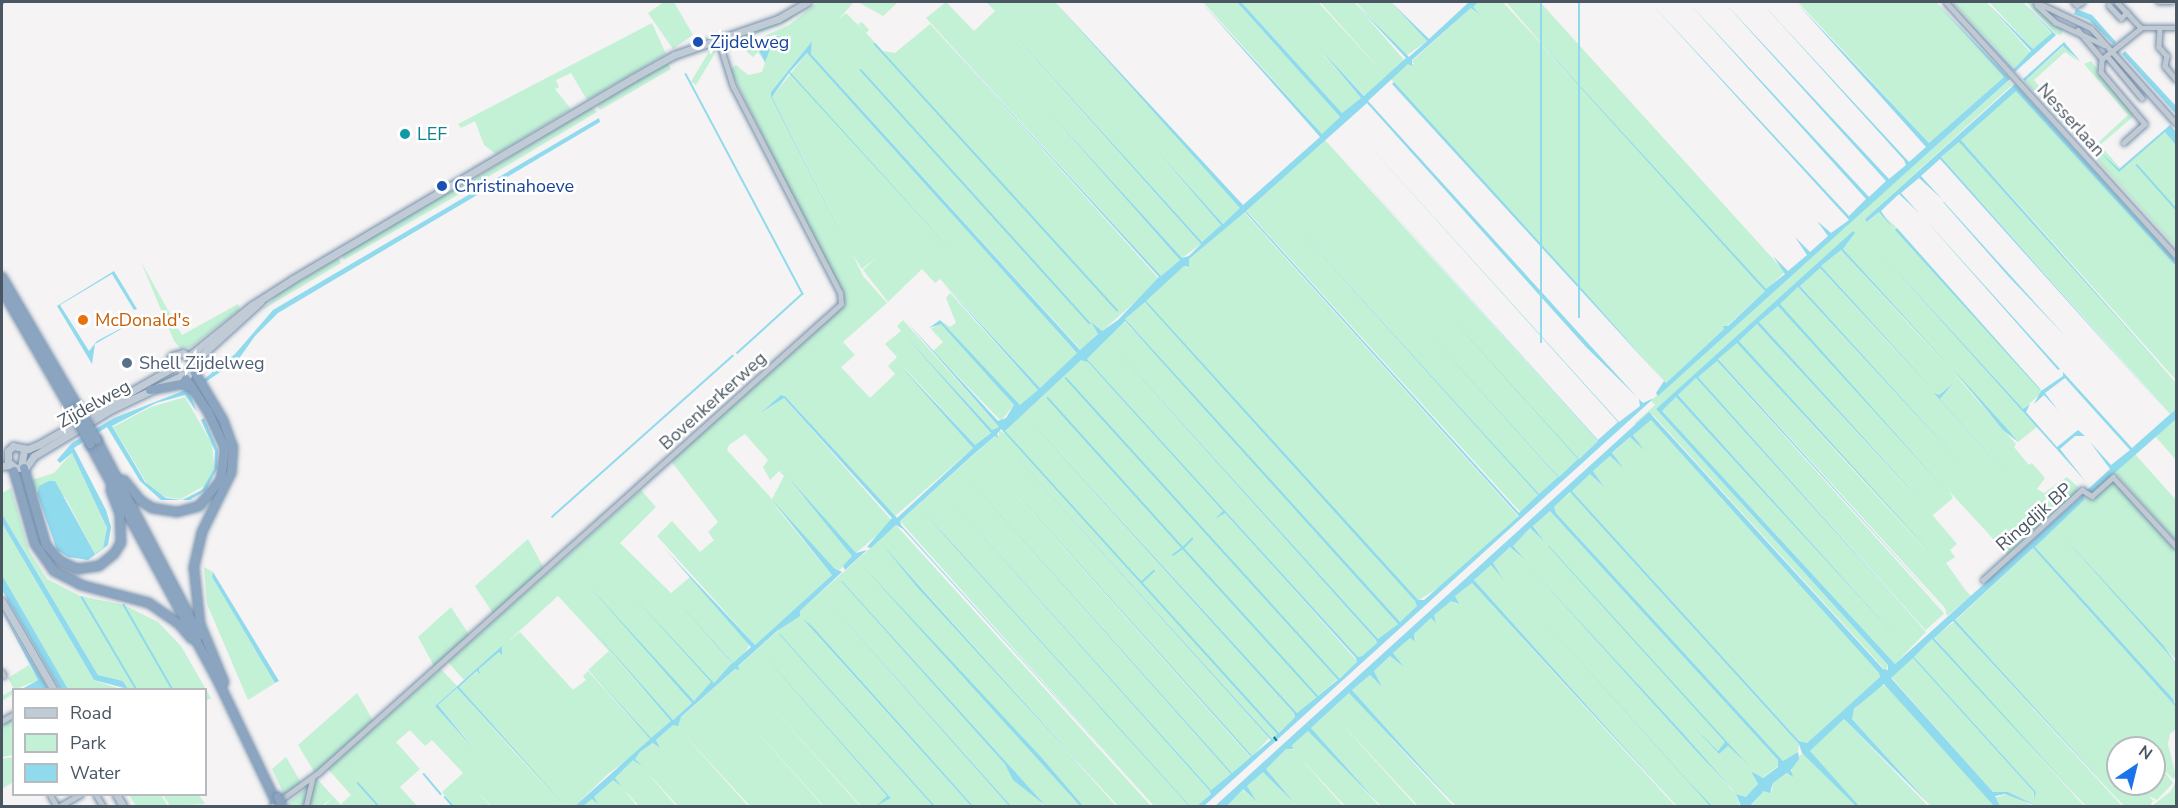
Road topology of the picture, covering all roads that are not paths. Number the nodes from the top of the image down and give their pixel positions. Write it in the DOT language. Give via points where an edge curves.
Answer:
graph roads {
  1 [pos="807,2"];
  2 [pos="1946,2"];
  3 [pos="2035,2"];
  4 [pos="2074,2"];
  5 [pos="2082,2"];
  6 [pos="2116,2"];
  7 [pos="2158,2"];
  8 [pos="2173,2"];
  9 [pos="2109,5"];
  10 [pos="2126,12"];
  11 [pos="2141,28"];
  12 [pos="2160,28"];
  13 [pos="2176,28"];
  14 [pos="2078,30"];
  15 [pos="718,39"];
  16 [pos="2113,52"];
  17 [pos="2105,58"];
  18 [pos="2176,79"];
  19 [pos="2142,98"];
  20 [pos="2175,121"];
  21 [pos="2124,142"];
  22 [pos="2176,256"];
  23 [pos="2,278"];
  24 [pos="2,290"];
  25 [pos="209,343"];
  26 [pos="183,367"];
  27 [pos="148,387"];
  28 [pos="203,396"];
  29 [pos="75,409"];
  30 [pos="52,441"];
  31 [pos="93,442"];
  32 [pos="16,460"];
  33 [pos="102,465"];
  34 [pos="2176,546"];
  35 [pos="1983,580"];
  36 [pos="2,601"];
  37 [pos="221,683"];
  38 [pos="53,688"];
  39 [pos="312,778"];
  40 [pos="79,796"];
  41 [pos="276,803"];
  42 [pos="283,806"];
  43 [pos="59,807"];
  44 [pos="306,807"];
  1 -- 15 [label="main road" via="778,19"];
  2 -- 22 [label="street, Nesserlaan"];
  3 -- 14 [label="street" via="2055,22"];
  3 -- 16 [label="street" via="2091,28"];
  4 -- 5 [label="street"];
  6 -- 10 [label="street"];
  7 -- 8 [label="street"];
  9 -- 10 [label="street" via="2121,18"];
  10 -- 11 [label="street"];
  11 -- 12 [label="street"];
  11 -- 16 [label="street"];
  12 -- 13 [label="street"];
  12 -- 18 [label="street" via="2159,47 2167,56 2165,66"];
  14 -- 16 [label="street"];
  14 -- 17 [label="street"];
  15 -- 25 [label="main road, Zijdelweg" via="674,55 633,78 261,300"];
  15 -- 39 [label="street, Bovenkerkerweg" via="733,87 840,293 841,304"];
  16 -- 17 [label="street"];
  16 -- 20 [label="street"];
  17 -- 19 [label="street"];
  17 -- 21 [label="street" via="2101,72 2145,124"];
  23 -- 29 [label="highway"];
  24 -- 29 [label="highway"];
  25 -- 26 [label="main road, Zijdelweg"];
  25 -- 26 [label="main road, Zijdelweg"];
  26 -- 27 [label="main road, Zijdelweg"];
  26 -- 27 [label="main road, Zijdelweg"];
  26 -- 28 [label="highway"];
  27 -- 28 [label="highway" via="182,384"];
  27 -- 30 [label="main road, Zijdelweg"];
  28 -- 31 [label="highway" via="222,441 226,465 215,490 199,506 177,512 152,508 140,500"];
  28 -- 37 [label="highway" via="228,430 233,463 202,532 194,591 200,624"];
  29 -- 31 [label="highway, bridge"];
  30 -- 32 [label="main road, Zijdelweg"];
  30 -- 32 [label="main road, Zijdelweg"];
  31 -- 33 [label="highway"];
  31 -- 37 [label="highway"];
  32 -- 32 [label="main road" via="14,444"];
  32 -- 33 [label="highway" via="41,532 55,556 77,568 99,566 114,554 123,531"];
  32 -- 37 [label="highway" via="35,544 54,571 81,585 135,598 164,613 190,636"];
  33 -- 37 [label="highway"];
  34 -- 35 [label="street, Ringdijk BP" via="2113,477 2091,496 2082,490"];
  36 -- 38 [label="main road"];
  37 -- 41 [label="highway"];
  39 -- 41 [label="street, Bovenkerkerweg"];
  39 -- 44 [label="street"];
  40 -- 43 [label="street"];
  41 -- 42 [label="highway, bridge"];
}
